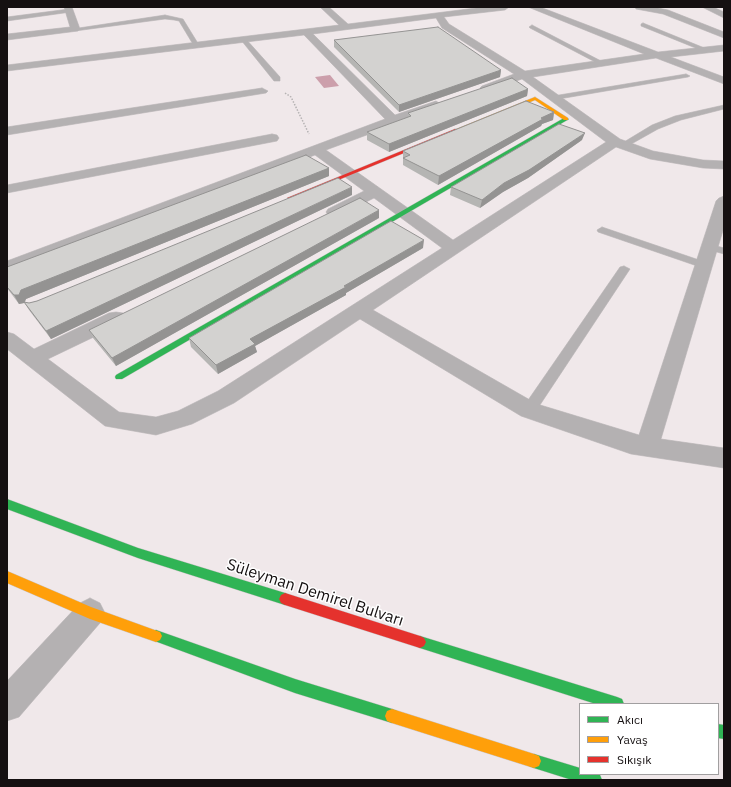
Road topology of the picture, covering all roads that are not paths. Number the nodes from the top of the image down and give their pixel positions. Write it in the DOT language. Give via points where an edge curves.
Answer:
graph roads {
  1 [pos="324,7"];
  2 [pos="505,7"];
  3 [pos="532,7"];
  4 [pos="639,7"];
  5 [pos="706,7"];
  6 [pos="69,9"];
  7 [pos="724,15"];
  8 [pos="439,16"];
  9 [pos="7,19"];
  10 [pos="643,25"];
  11 [pos="346,27"];
  12 [pos="532,27"];
  13 [pos="75,29"];
  14 [pos="306,32"];
  15 [pos="724,35"];
  16 [pos="7,37"];
  17 [pos="244,39"];
  18 [pos="331,41"];
  19 [pos="316,43"];
  20 [pos="196,45"];
  21 [pos="724,48"];
  22 [pos="705,50"];
  23 [pos="658,55"];
  24 [pos="601,63"];
  25 [pos="7,68"];
  26 [pos="524,75"];
  27 [pos="686,76"];
  28 [pos="277,79"];
  29 [pos="724,81"];
  30 [pos="262,91"];
  31 [pos="473,93"];
  32 [pos="553,98"];
  33 [pos="451,100"];
  34 [pos="724,107"];
  35 [pos="393,120"];
  36 [pos="7,130"];
  37 [pos="272,138"];
  38 [pos="619,144"];
  39 [pos="316,149"];
  40 [pos="724,165"];
  41 [pos="349,173"];
  42 [pos="7,189"];
  43 [pos="374,192"];
  44 [pos="283,201"];
  45 [pos="724,201"];
  46 [pos="404,213"];
  47 [pos="317,220"];
  48 [pos="602,230"];
  49 [pos="453,248"];
  50 [pos="712,254"];
  51 [pos="7,267"];
  52 [pos="624,269"];
  53 [pos="132,310"];
  54 [pos="358,310"];
  55 [pos="7,339"];
  56 [pos="32,358"];
  57 [pos="119,377"];
  58 [pos="529,410"];
  59 [pos="647,446"];
  60 [pos="724,458"];
  61 [pos="7,504"];
  62 [pos="7,577"];
  63 [pos="90,613"];
  64 [pos="614,703"];
  65 [pos="7,705"];
  66 [pos="579,775"];
  67 [pos="579,775"];
  68 [pos="595,780"];
  1 -- 11 [label="street"];
  2 -- 8 [label="street"];
  3 -- 23 [label="street"];
  4 -- 15 [label="street" via="666,12"];
  5 -- 7 [label="street"];
  6 -- 9 [label="lane"];
  6 -- 13 [label="street"];
  8 -- 11 [label="street"];
  8 -- 26 [label="street" via="441,27"];
  10 -- 22 [label="lane"];
  11 -- 14 [label="street"];
  12 -- 24 [label="lane"];
  13 -- 16 [label="street"];
  13 -- 20 [label="lane" via="174,18 181,20"];
  14 -- 17 [label="street"];
  14 -- 19 [label="street"];
  17 -- 20 [label="street"];
  17 -- 28 [label="lane"];
  18 -- 19 [label="street"];
  19 -- 35 [label="street"];
  20 -- 25 [label="street"];
  21 -- 22 [label="street"];
  22 -- 23 [label="street"];
  23 -- 24 [label="street"];
  23 -- 29 [label="street"];
  24 -- 26 [label="street"];
  26 -- 31 [label="street"];
  26 -- 32 [label="street"];
  27 -- 32 [label="lane"];
  30 -- 36 [label="street"];
  32 -- 38 [label="street"];
  33 -- 35 [label="street"];
  34 -- 38 [label="lane" via="678,118"];
  35 -- 39 [label="street"];
  37 -- 42 [label="street"];
  38 -- 40 [label="street" via="650,155"];
  38 -- 49 [label="street"];
  39 -- 41 [label="street"];
  39 -- 51 [label="street"];
  41 -- 43 [label="street"];
  41 -- 44 [label="main road"];
  41 -- 46 [label="main road" via="534,98 566,119"];
  43 -- 46 [label="street"];
  43 -- 47 [label="street"];
  45 -- 50 [label="street"];
  46 -- 49 [label="street"];
  46 -- 57 [label="main road"];
  48 -- 50 [label="lane"];
  49 -- 54 [label="street"];
  50 -- 59 [label="street"];
  52 -- 58 [label="lane"];
  53 -- 56 [label="street"];
  54 -- 56 [label="street" via="226,397 184,418 156,426 113,420"];
  54 -- 58 [label="street"];
  55 -- 56 [label="street"];
  58 -- 59 [label="street" via="631,444"];
  59 -- 60 [label="street"];
  61 -- 64 [label="main road, Süleyman Demirel Bulvarı" via="138,553"];
  62 -- 63 [label="main road"];
  63 -- 65 [label="street"];
  63 -- 66 [label="main road" via="295,686"];
  67 -- 68 [label="main road"];
}
